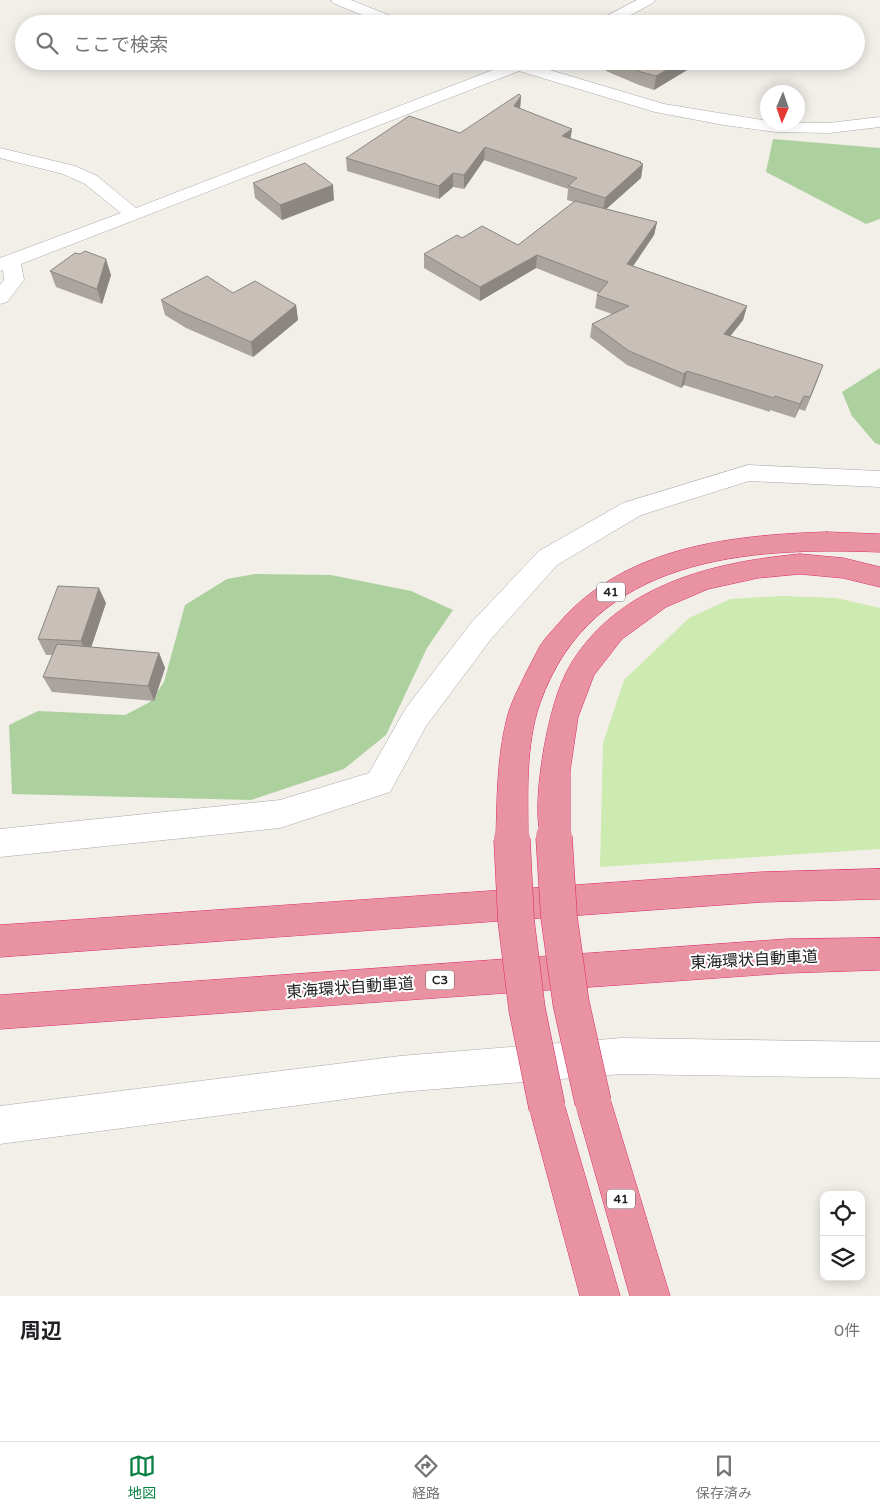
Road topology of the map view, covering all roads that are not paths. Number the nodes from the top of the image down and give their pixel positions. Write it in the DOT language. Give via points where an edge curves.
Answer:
graph roads {
  1 [pos="338,0"];
  2 [pos="648,0"];
  3 [pos="376,15"];
  4 [pos="619,15"];
  5 [pos="500,70"];
  6 [pos="540,70"];
  7 [pos="880,122"];
  8 [pos="0,153"];
  9 [pos="134,215"];
  10 [pos="5,263"];
  11 [pos="0,298"];
  12 [pos="880,479"];
  13 [pos="880,543"];
  14 [pos="880,577"];
  15 [pos="0,843"];
  16 [pos="880,884"];
  17 [pos="0,941"];
  18 [pos="880,954"];
  19 [pos="0,1012"];
  20 [pos="880,1060"];
  21 [pos="0,1125"];
  22 [pos="600,1296"];
  23 [pos="650,1296"];
  1 -- 3 [label="street"];
  2 -- 4 [label="street"];
  5 -- 9 [label="street"];
  6 -- 7 [label="street" via="661,108 724,120 776,127 829,128"];
  8 -- 9 [label="street" via="69,170 91,180"];
  9 -- 10 [label="street"];
  10 -- 11 [label="street" via="14,280"];
  12 -- 15 [label="street" via="748,474 632,508 548,558 480,631 416,718 379,783 280,814"];
  13 -- 22 [label="highway, 41, bridge" via="800,540 752,544 704,552 661,565 624,583 592,606 565,632 543,664 526,704 517,747 512,839 516,920 527,1009 547,1107"];
  14 -- 23 [label="highway, 41, bridge" via="843,568 800,564 758,568 703,580 657,600 612,631 582,670 564,717 555,770 554,832 559,917 571,1004 593,1102"];
  16 -- 17 [label="highway" via="752,888"];
  18 -- 19 [label="highway, 東海環状自動車道 / C3" via="787,956"];
  20 -- 21 [label="street" via="622,1056 400,1074"];
}
